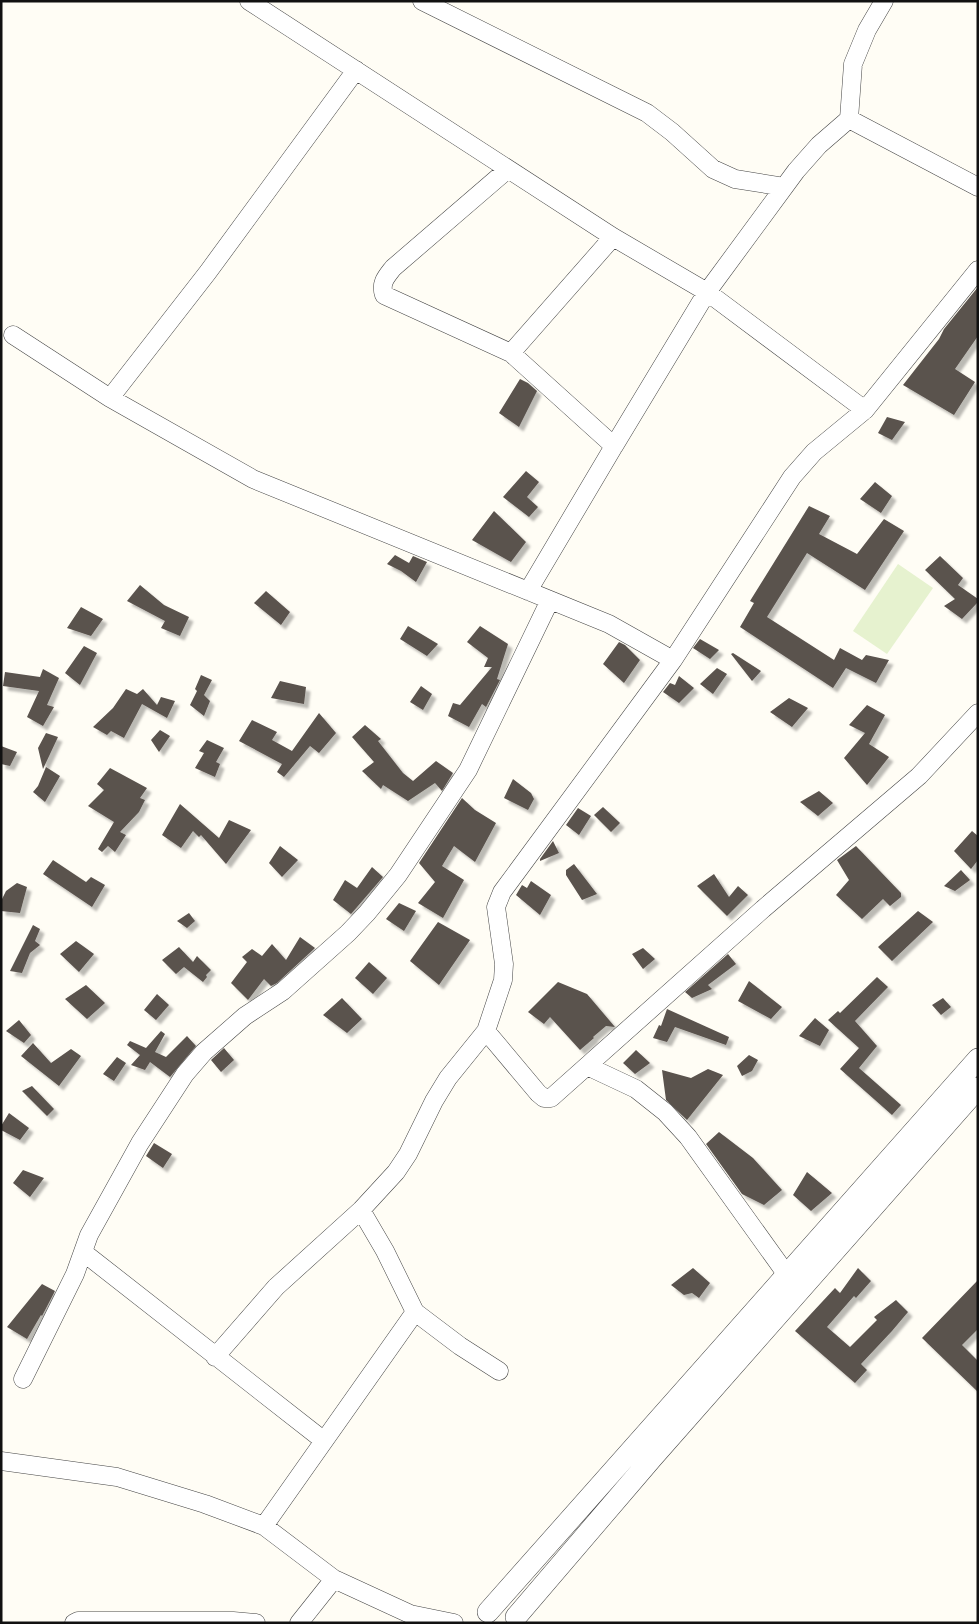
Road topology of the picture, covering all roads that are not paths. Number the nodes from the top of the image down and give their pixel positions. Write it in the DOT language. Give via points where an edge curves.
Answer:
graph roads {
  1 [pos="249,1"];
  2 [pos="422,1"];
  3 [pos="884,1"];
  4 [pos="356,70"];
  5 [pos="849,119"];
  6 [pos="508,169"];
  7 [pos="978,187"];
  8 [pos="784,188"];
  9 [pos="613,237"];
  10 [pos="978,270"];
  11 [pos="707,292"];
  12 [pos="13,334"];
  13 [pos="511,352"];
  14 [pos="110,398"];
  15 [pos="866,410"];
  16 [pos="614,446"];
  17 [pos="528,591"];
  18 [pos="550,600"];
  19 [pos="673,660"];
  20 [pos="978,713"];
  21 [pos="486,1031"];
  22 [pos="978,1059"];
  23 [pos="587,1066"];
  24 [pos="978,1088"];
  25 [pos="361,1210"];
  26 [pos="83,1252"];
  27 [pos="787,1275"];
  28 [pos="415,1312"];
  29 [pos="733,1351"];
  30 [pos="215,1357"];
  31 [pos="499,1370"];
  32 [pos="23,1379"];
  33 [pos="323,1440"];
  34 [pos="1,1461"];
  35 [pos="264,1526"];
  36 [pos="334,1579"];
  37 [pos="481,1617"];
  38 [pos="518,1620"];
  39 [pos="74,1623"];
  40 [pos="256,1623"];
  41 [pos="299,1623"];
  42 [pos="454,1623"];
  1 -- 4 [label="street"];
  2 -- 8 [label="street" via="647,114 713,169 729,177"];
  3 -- 5 [label="street" via="853,64"];
  4 -- 6 [label="street"];
  4 -- 14 [label="street" via="208,272"];
  5 -- 7 [label="street"];
  5 -- 8 [label="street" via="820,145"];
  6 -- 9 [label="street"];
  6 -- 13 [label="street" via="393,268 381,287 384,295"];
  8 -- 11 [label="street"];
  9 -- 11 [label="street"];
  9 -- 13 [label="street"];
  10 -- 15 [label="street"];
  11 -- 15 [label="street"];
  11 -- 16 [label="street"];
  12 -- 14 [label="street"];
  13 -- 16 [label="street"];
  14 -- 17 [label="street" via="253,480"];
  15 -- 19 [label="street" via="814,452 792,477"];
  16 -- 17 [label="street"];
  17 -- 18 [label="street"];
  18 -- 19 [label="street" via="609,624"];
  18 -- 26 [label="street" via="468,770 398,875 348,932 283,991 245,1016 204,1052 185,1074 131,1160 89,1235"];
  19 -- 21 [label="street" via="502,892 496,907 504,964 503,980"];
  20 -- 23 [label="street" via="919,776 762,909"];
  21 -- 23 [label="street" via="544,1098 551,1098"];
  21 -- 25 [label="street" via="448,1078 396,1172"];
  22 -- 27 [label="street"];
  23 -- 27 [label="street" via="636,1089 664,1112 682,1131"];
  24 -- 29 [label="street"];
  25 -- 28 [label="street"];
  25 -- 30 [label="street" via="276,1287"];
  26 -- 30 [label="street"];
  26 -- 32 [label="street"];
  27 -- 29 [label="street"];
  28 -- 31 [label="street"];
  28 -- 33 [label="street"];
  29 -- 37 [label="street"];
  29 -- 38 [label="street"];
  30 -- 33 [label="street"];
  33 -- 35 [label="street"];
  34 -- 35 [label="street" via="117,1477"];
  35 -- 36 [label="street"];
  36 -- 41 [label="street"];
  36 -- 42 [label="street" via="410,1614"];
  37 -- 38 [label="street" via="503,1610"];
  39 -- 40 [label="street"];
}
